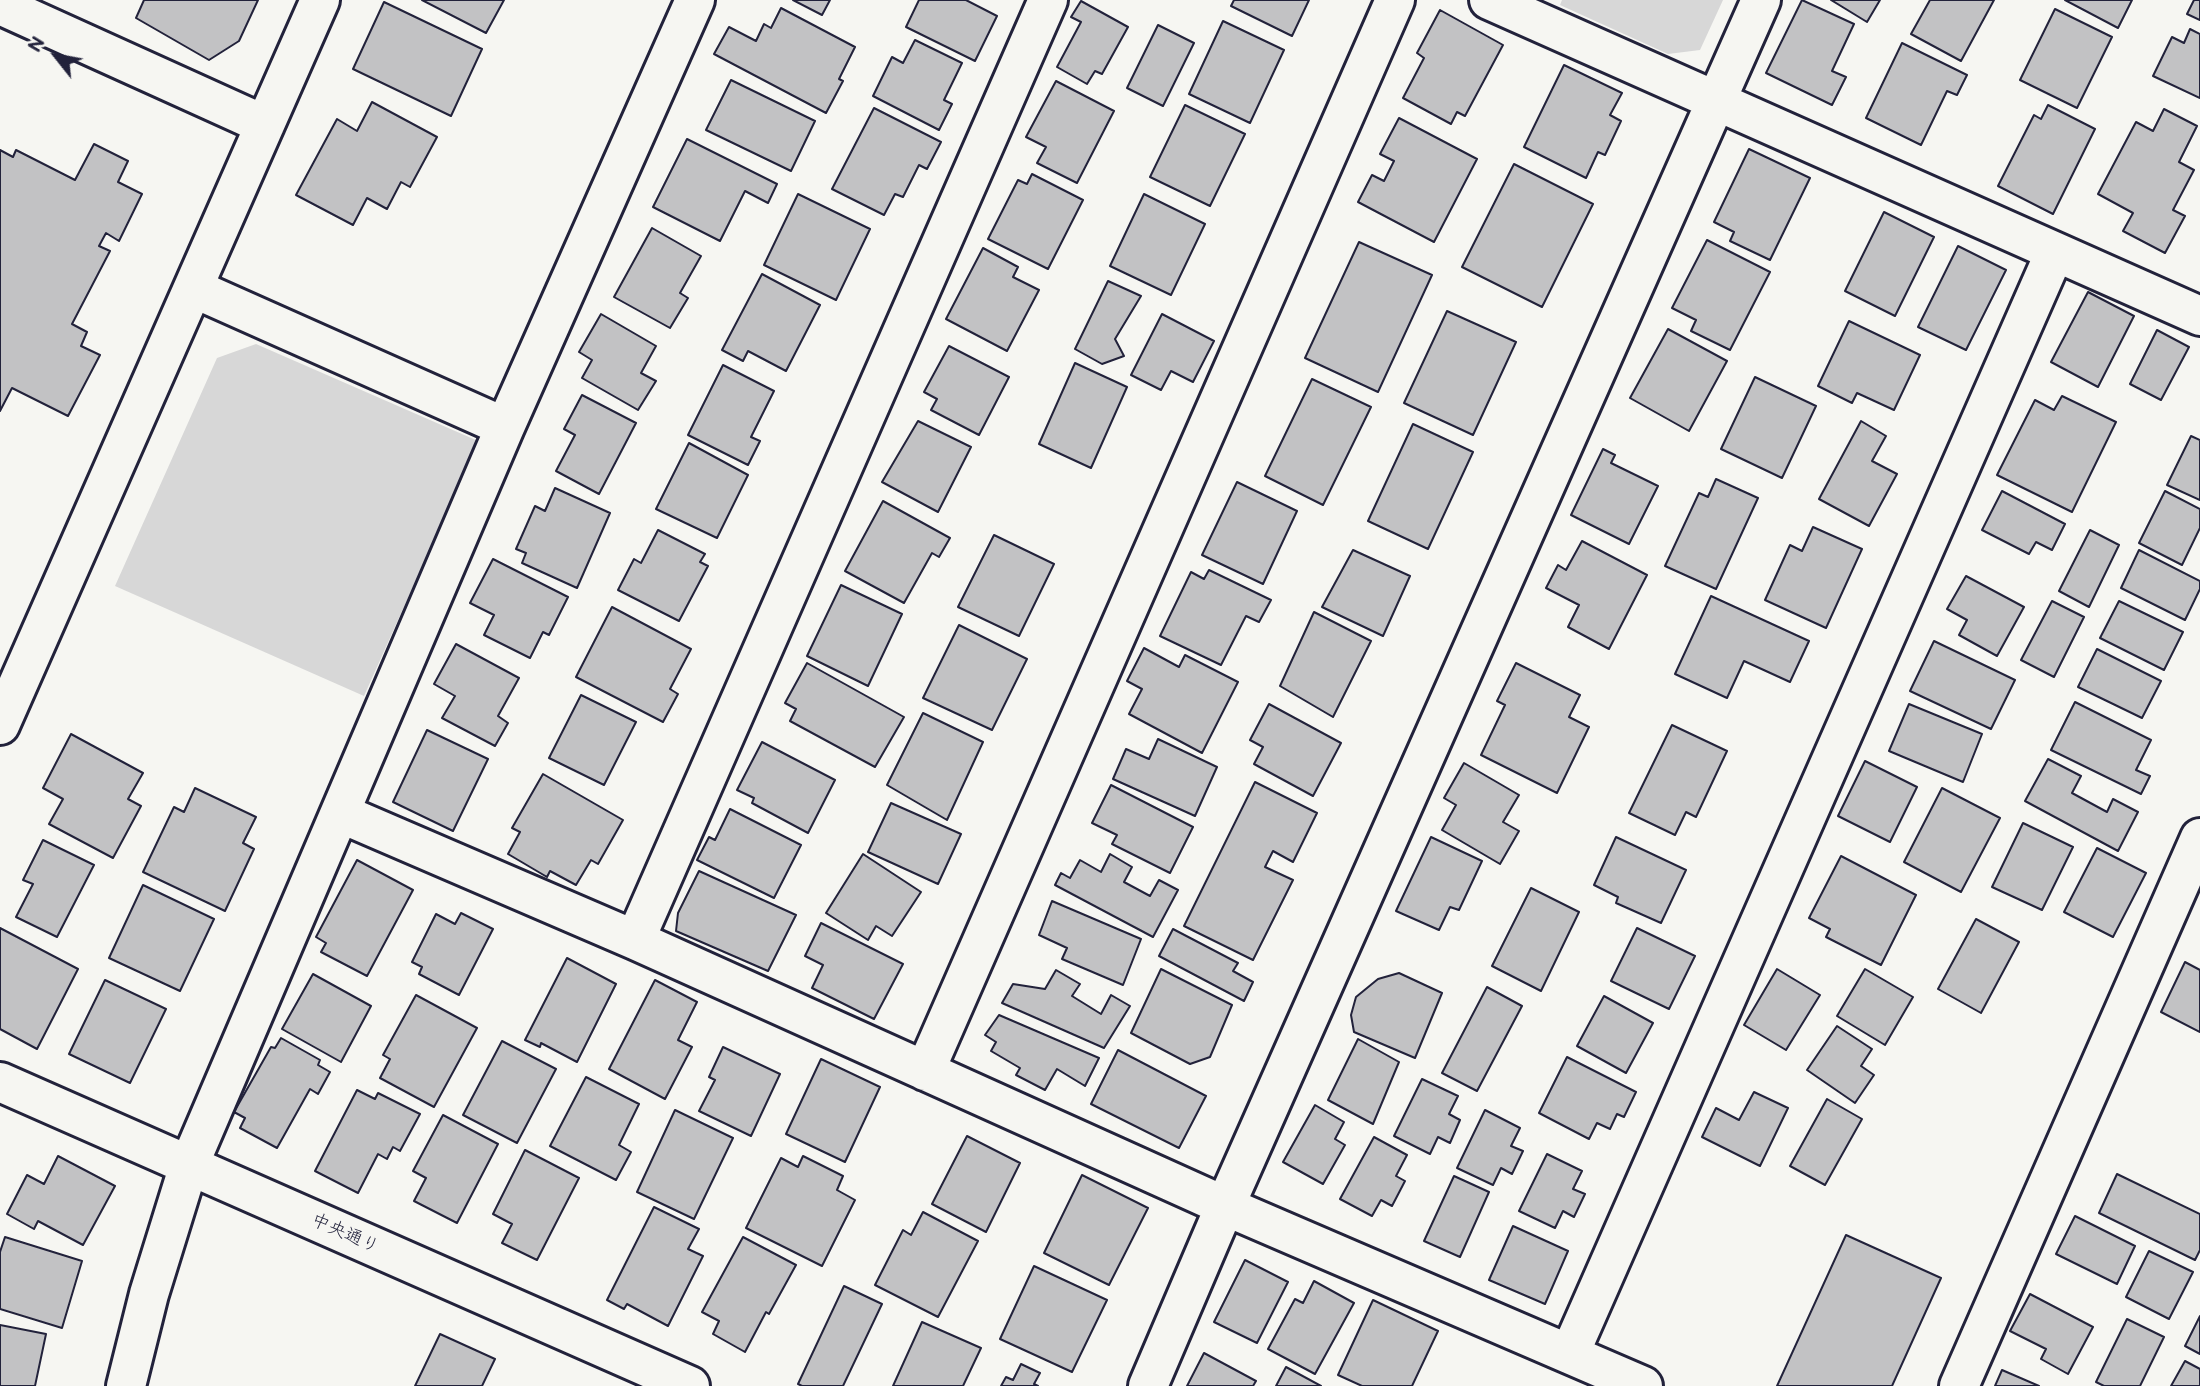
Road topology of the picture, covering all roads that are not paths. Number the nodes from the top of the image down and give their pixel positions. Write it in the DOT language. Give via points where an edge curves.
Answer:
graph roads {
  1 [pos="320,0"];
  2 [pos="695,0"];
  3 [pos="1048,0"];
  4 [pos="1395,0"];
  5 [pos="1489,0"];
  6 [pos="1761,0"];
  7 [pos="0,5"];
  8 [pos="1716,100"];
  9 [pos="265,125"];
  10 [pos="2055,252"];
  11 [pos="193,288"];
  12 [pos="2200,316"];
  13 [pos="505,427"];
  14 [pos="0,725"];
  15 [pos="340,813"];
  16 [pos="2200,838"];
  17 [pos="635,940"];
  18 [pos="925,1071"];
  19 [pos="0,1082"];
  20 [pos="189,1165"];
  21 [pos="1225,1206"];
  22 [pos="1570,1353"];
  23 [pos="126,1386"];
  24 [pos="690,1386"];
  25 [pos="1148,1386"];
  26 [pos="1643,1386"];
  27 [pos="1959,1386"];
  1 -- 9 [label="street"];
  2 -- 13 [label="street"];
  3 -- 17 [label="street"];
  4 -- 18 [label="street"];
  5 -- 8 [label="street"];
  6 -- 8 [label="street"];
  7 -- 9 [label="street"];
  8 -- 10 [label="street"];
  8 -- 21 [label="street"];
  9 -- 11 [label="street"];
  10 -- 12 [label="street"];
  10 -- 22 [label="street"];
  11 -- 13 [label="street"];
  11 -- 14 [label="street"];
  13 -- 15 [label="street"];
  15 -- 17 [label="street"];
  15 -- 20 [label="street"];
  16 -- 27 [label="street"];
  17 -- 18 [label="street"];
  18 -- 21 [label="street"];
  19 -- 20 [label="street, 中央通り"];
  20 -- 23 [label="street"];
  20 -- 24 [label="street, 中央通り"];
  21 -- 22 [label="street"];
  21 -- 25 [label="street"];
  22 -- 26 [label="street"];
}
